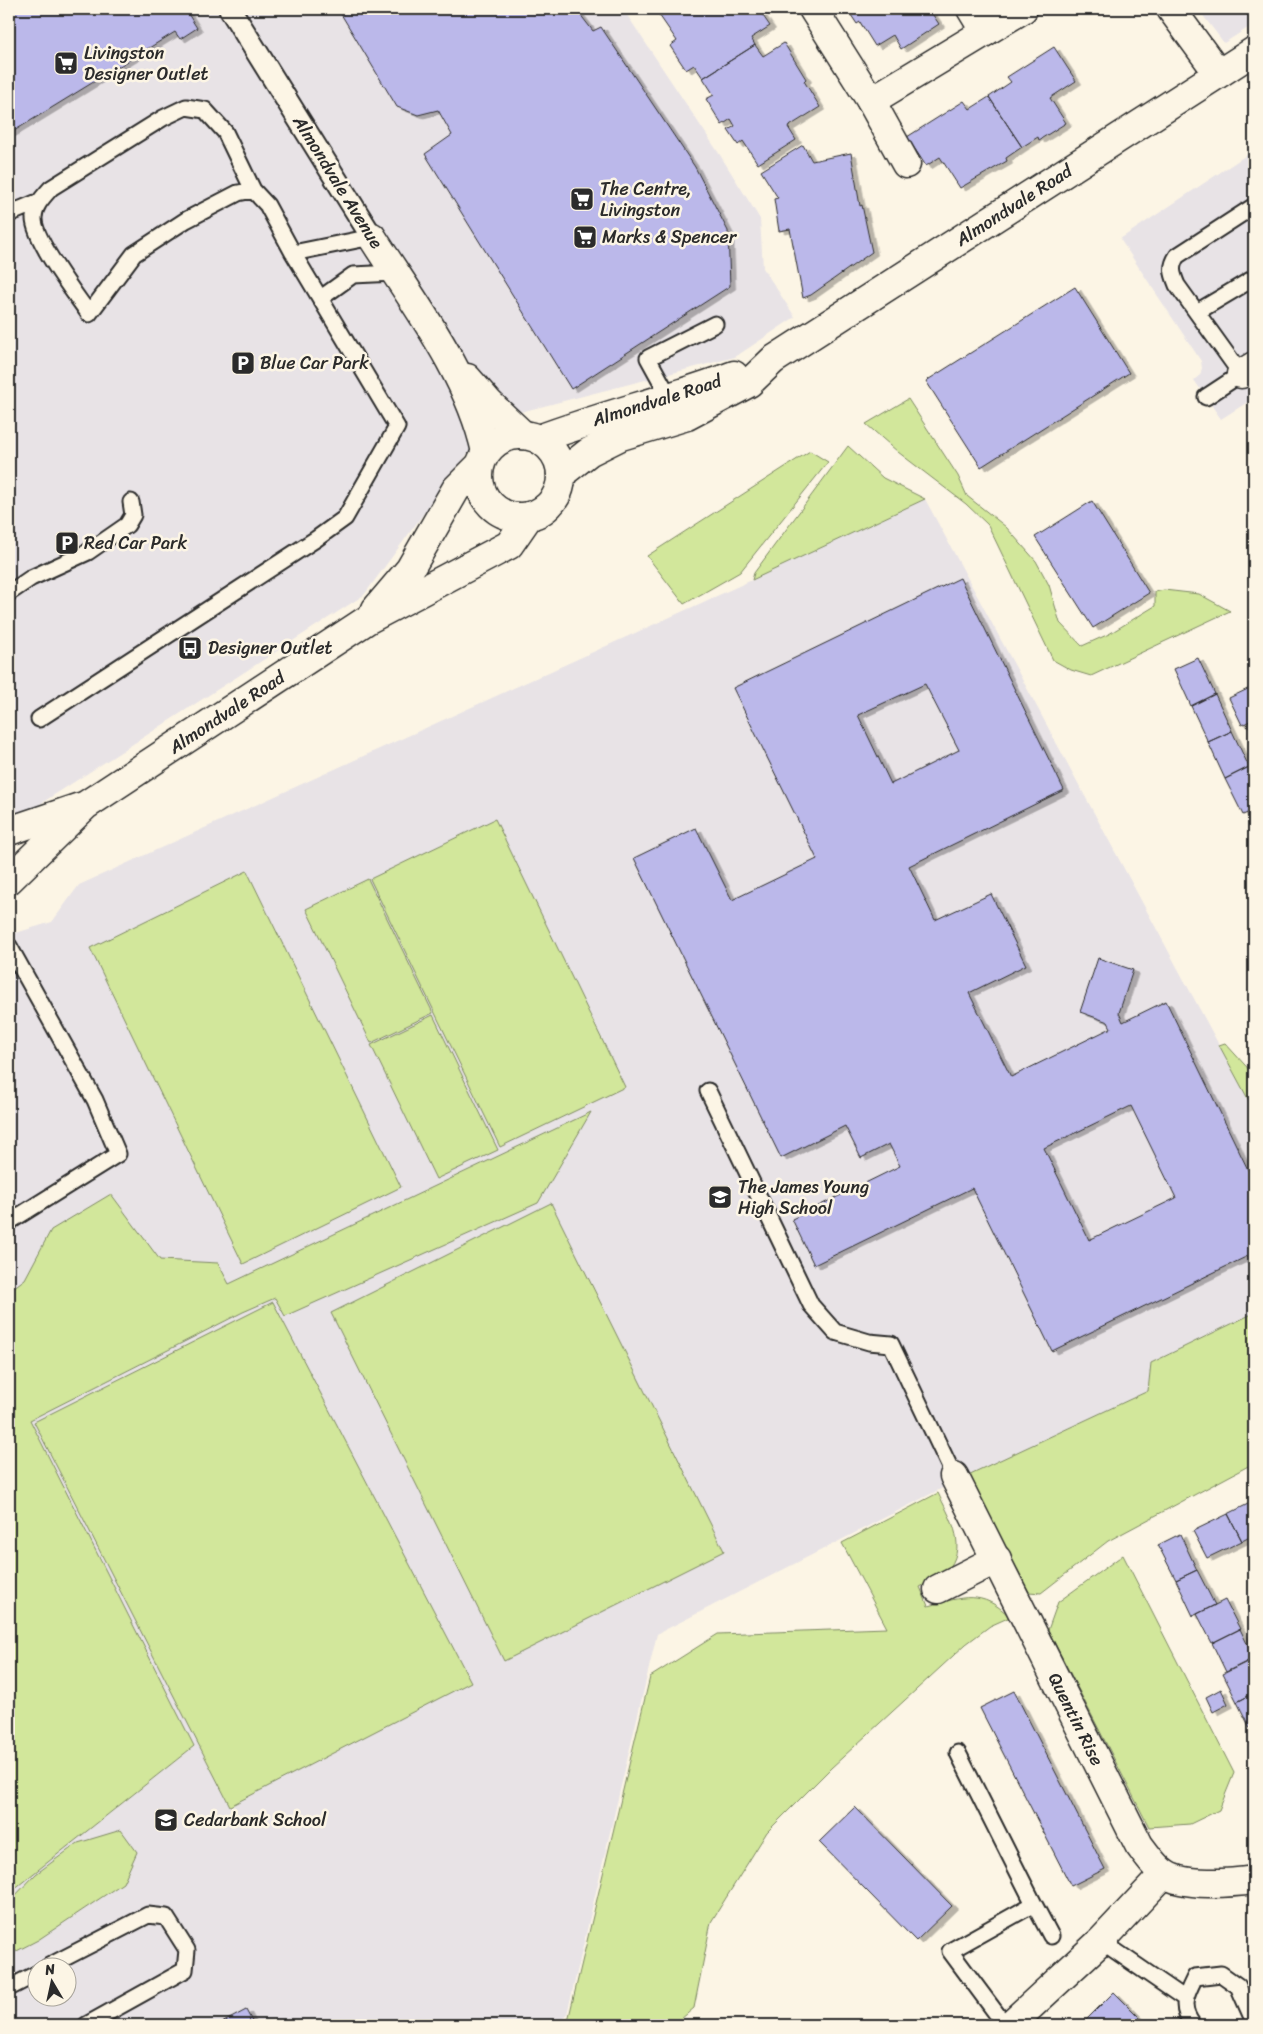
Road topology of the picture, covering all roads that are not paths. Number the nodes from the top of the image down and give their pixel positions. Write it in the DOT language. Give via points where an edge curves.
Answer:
graph roads {
  1 [pos="230,9"];
  2 [pos="814,9"];
  3 [pos="971,9"];
  4 [pos="1023,9"];
  5 [pos="1171,9"];
  6 [pos="985,32"];
  7 [pos="1254,51"];
  8 [pos="1218,73"];
  9 [pos="871,102"];
  10 [pos="906,164"];
  11 [pos="253,190"];
  12 [pos="40,201"];
  13 [pos="1254,206"];
  14 [pos="9,214"];
  15 [pos="372,237"];
  16 [pos="293,253"];
  17 [pos="395,273"];
  18 [pos="1254,278"];
  19 [pos="321,298"];
  20 [pos="1197,312"];
  21 [pos="715,324"];
  22 [pos="446,354"];
  23 [pos="773,360"];
  24 [pos="1248,370"];
  25 [pos="1206,397"];
  26 [pos="670,398"];
  27 [pos="531,437"];
  28 [pos="482,459"];
  29 [pos="561,474"];
  30 [pos="131,502"];
  31 [pos="529,516"];
  32 [pos="9,592"];
  33 [pos="367,620"];
  34 [pos="39,719"];
  35 [pos="86,805"];
  36 [pos="9,831"];
  37 [pos="9,880"];
  38 [pos="9,946"];
  39 [pos="708,1091"];
  40 [pos="9,1222"];
  41 [pos="954,1476"];
  42 [pos="997,1559"];
  43 [pos="938,1589"];
  44 [pos="958,1753"];
  45 [pos="1164,1874"];
  46 [pos="1254,1880"];
  47 [pos="1034,1904"];
  48 [pos="1051,1936"];
  49 [pos="1101,1940"];
  50 [pos="68,1956"];
  51 [pos="28,1978"];
  52 [pos="9,1988"];
  53 [pos="1184,1998"];
  54 [pos="1254,2022"];
  55 [pos="86,2025"];
  56 [pos="1005,2025"];
  57 [pos="1010,2025"];
  58 [pos="1193,2025"];
  1 -- 15 [label="street, Almondvale Avenue"];
  2 -- 9 [label="street"];
  3 -- 6 [label="street"];
  4 -- 6 [label="street"];
  5 -- 8 [label="street"];
  6 -- 9 [label="street"];
  7 -- 8 [label="street, Almondvale Road"];
  8 -- 23 [label="street, Almondvale Road"];
  9 -- 10 [label="street"];
  11 -- 12 [label="lane" via="225,132 205,110 186,107 50,188"];
  11 -- 12 [label="lane" via="238,192 186,220 134,254 89,314 37,235 34,218"];
  11 -- 16 [label="lane" via="267,205"];
  12 -- 14 [label="lane"];
  13 -- 20 [label="lane" via="1177,256 1172,265 1177,285"];
  15 -- 16 [label="lane"];
  15 -- 17 [label="street, Almondvale Avenue"];
  16 -- 19 [label="lane"];
  17 -- 19 [label="lane" via="353,275"];
  17 -- 22 [label="street, Almondvale Avenue"];
  18 -- 20 [label="lane"];
  19 -- 34 [label="lane" via="397,427 345,518"];
  20 -- 24 [label="lane"];
  21 -- 26 [label="lane" via="648,358"];
  22 -- 27 [label="street, Almondvale Avenue" via="489,403"];
  22 -- 28 [label="street, Almondvale Avenue" via="482,432"];
  23 -- 26 [label="street, Almondvale Road"];
  23 -- 29 [label="street, Almondvale Road" via="749,383 687,416 622,436 589,452"];
  24 -- 25 [label="lane"];
  26 -- 27 [label="street, Almondvale Road"];
  27 -- 28 [label="street" via="505,437"];
  27 -- 29 [label="street" via="550,448"];
  28 -- 31 [label="street" via="478,482 484,498 499,512 510,516"];
  28 -- 33 [label="street, Almondvale Road" via="456,489 410,569"];
  29 -- 31 [label="street" via="556,495 550,504"];
  30 -- 32 [label="lane" via="133,515 127,525 88,552 31,578"];
  31 -- 33 [label="street, Almondvale Road" via="509,545"];
  33 -- 35 [label="street, Almondvale Road"];
  35 -- 36 [label="street, Almondvale Road"];
  35 -- 37 [label="street, Almondvale Road"];
  38 -- 40 [label="lane" via="95,1100 118,1154"];
  39 -- 41 [label="lane" via="811,1305 835,1332 891,1344"];
  41 -- 42 [label="street, Quentin Rise"];
  42 -- 43 [label="street"];
  42 -- 45 [label="street, Quentin Rise" via="1139,1845"];
  44 -- 47 [label="lane"];
  45 -- 46 [label="street" via="1182,1881"];
  45 -- 49 [label="street"];
  47 -- 48 [label="lane"];
  47 -- 56 [label="lane" via="950,1951"];
  49 -- 53 [label="lane"];
  49 -- 57 [label="street"];
  50 -- 55 [label="lane" via="148,1915 166,1917 187,1950 185,1970"];
  51 -- 52 [label="lane"];
  53 -- 54 [label="lane" via="1195,1977 1221,1974 1238,1986"];
  53 -- 58 [label="lane" via="1188,2019"];
}
